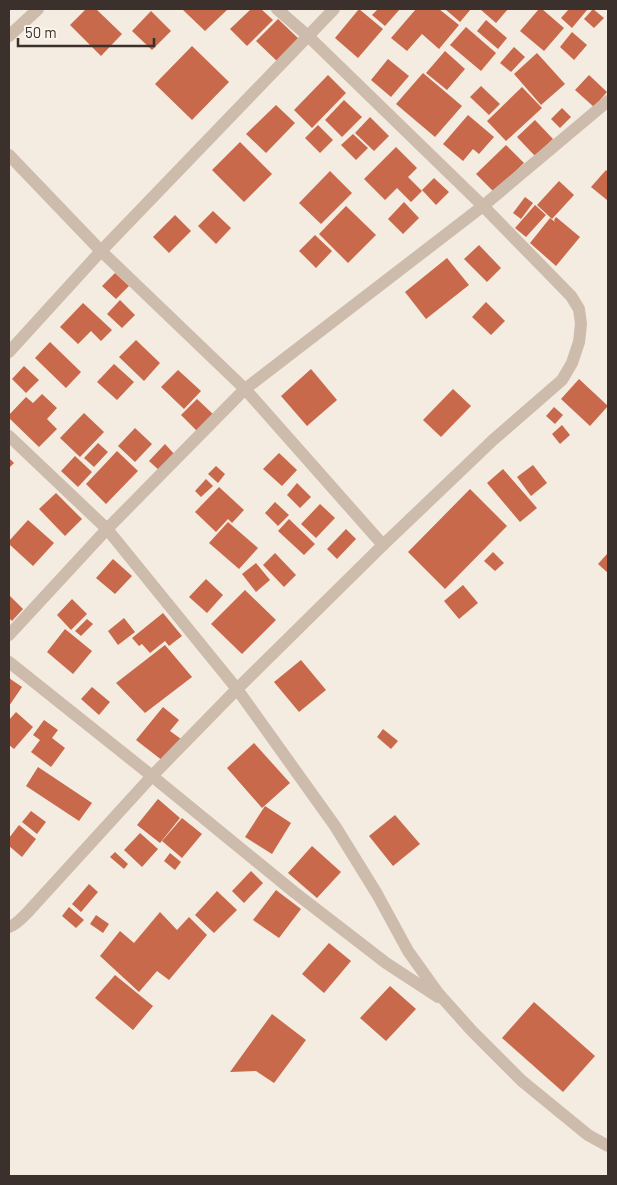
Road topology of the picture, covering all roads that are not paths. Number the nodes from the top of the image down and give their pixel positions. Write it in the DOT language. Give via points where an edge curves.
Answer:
graph roads {
  1 [pos="38,9"];
  2 [pos="277,9"];
  3 [pos="334,9"];
  4 [pos="9,36"];
  5 [pos="308,36"];
  6 [pos="608,101"];
  7 [pos="9,155"];
  8 [pos="483,206"];
  9 [pos="101,251"];
  10 [pos="9,352"];
  11 [pos="245,389"];
  12 [pos="9,436"];
  13 [pos="107,529"];
  14 [pos="383,545"];
  15 [pos="9,635"];
  16 [pos="9,662"];
  17 [pos="237,689"];
  18 [pos="152,776"];
  19 [pos="9,927"];
  20 [pos="448,1004"];
  21 [pos="608,1146"];
  1 -- 4 [label="street"];
  2 -- 5 [label="street"];
  3 -- 5 [label="street"];
  5 -- 8 [label="street"];
  5 -- 9 [label="street"];
  6 -- 8 [label="street"];
  7 -- 9 [label="street"];
  8 -- 11 [label="street"];
  8 -- 14 [label="street" via="572,296 579,309 579,342 562,380"];
  9 -- 10 [label="street"];
  9 -- 11 [label="street"];
  11 -- 13 [label="street"];
  11 -- 14 [label="street"];
  12 -- 13 [label="street"];
  13 -- 15 [label="street"];
  13 -- 17 [label="street"];
  14 -- 17 [label="street"];
  16 -- 18 [label="street"];
  17 -- 18 [label="street"];
  17 -- 20 [label="street" via="335,826 408,951"];
  18 -- 19 [label="street" via="27,913"];
  18 -- 20 [label="street" via="386,963"];
  20 -- 21 [label="street" via="522,1081 588,1135"];
}
